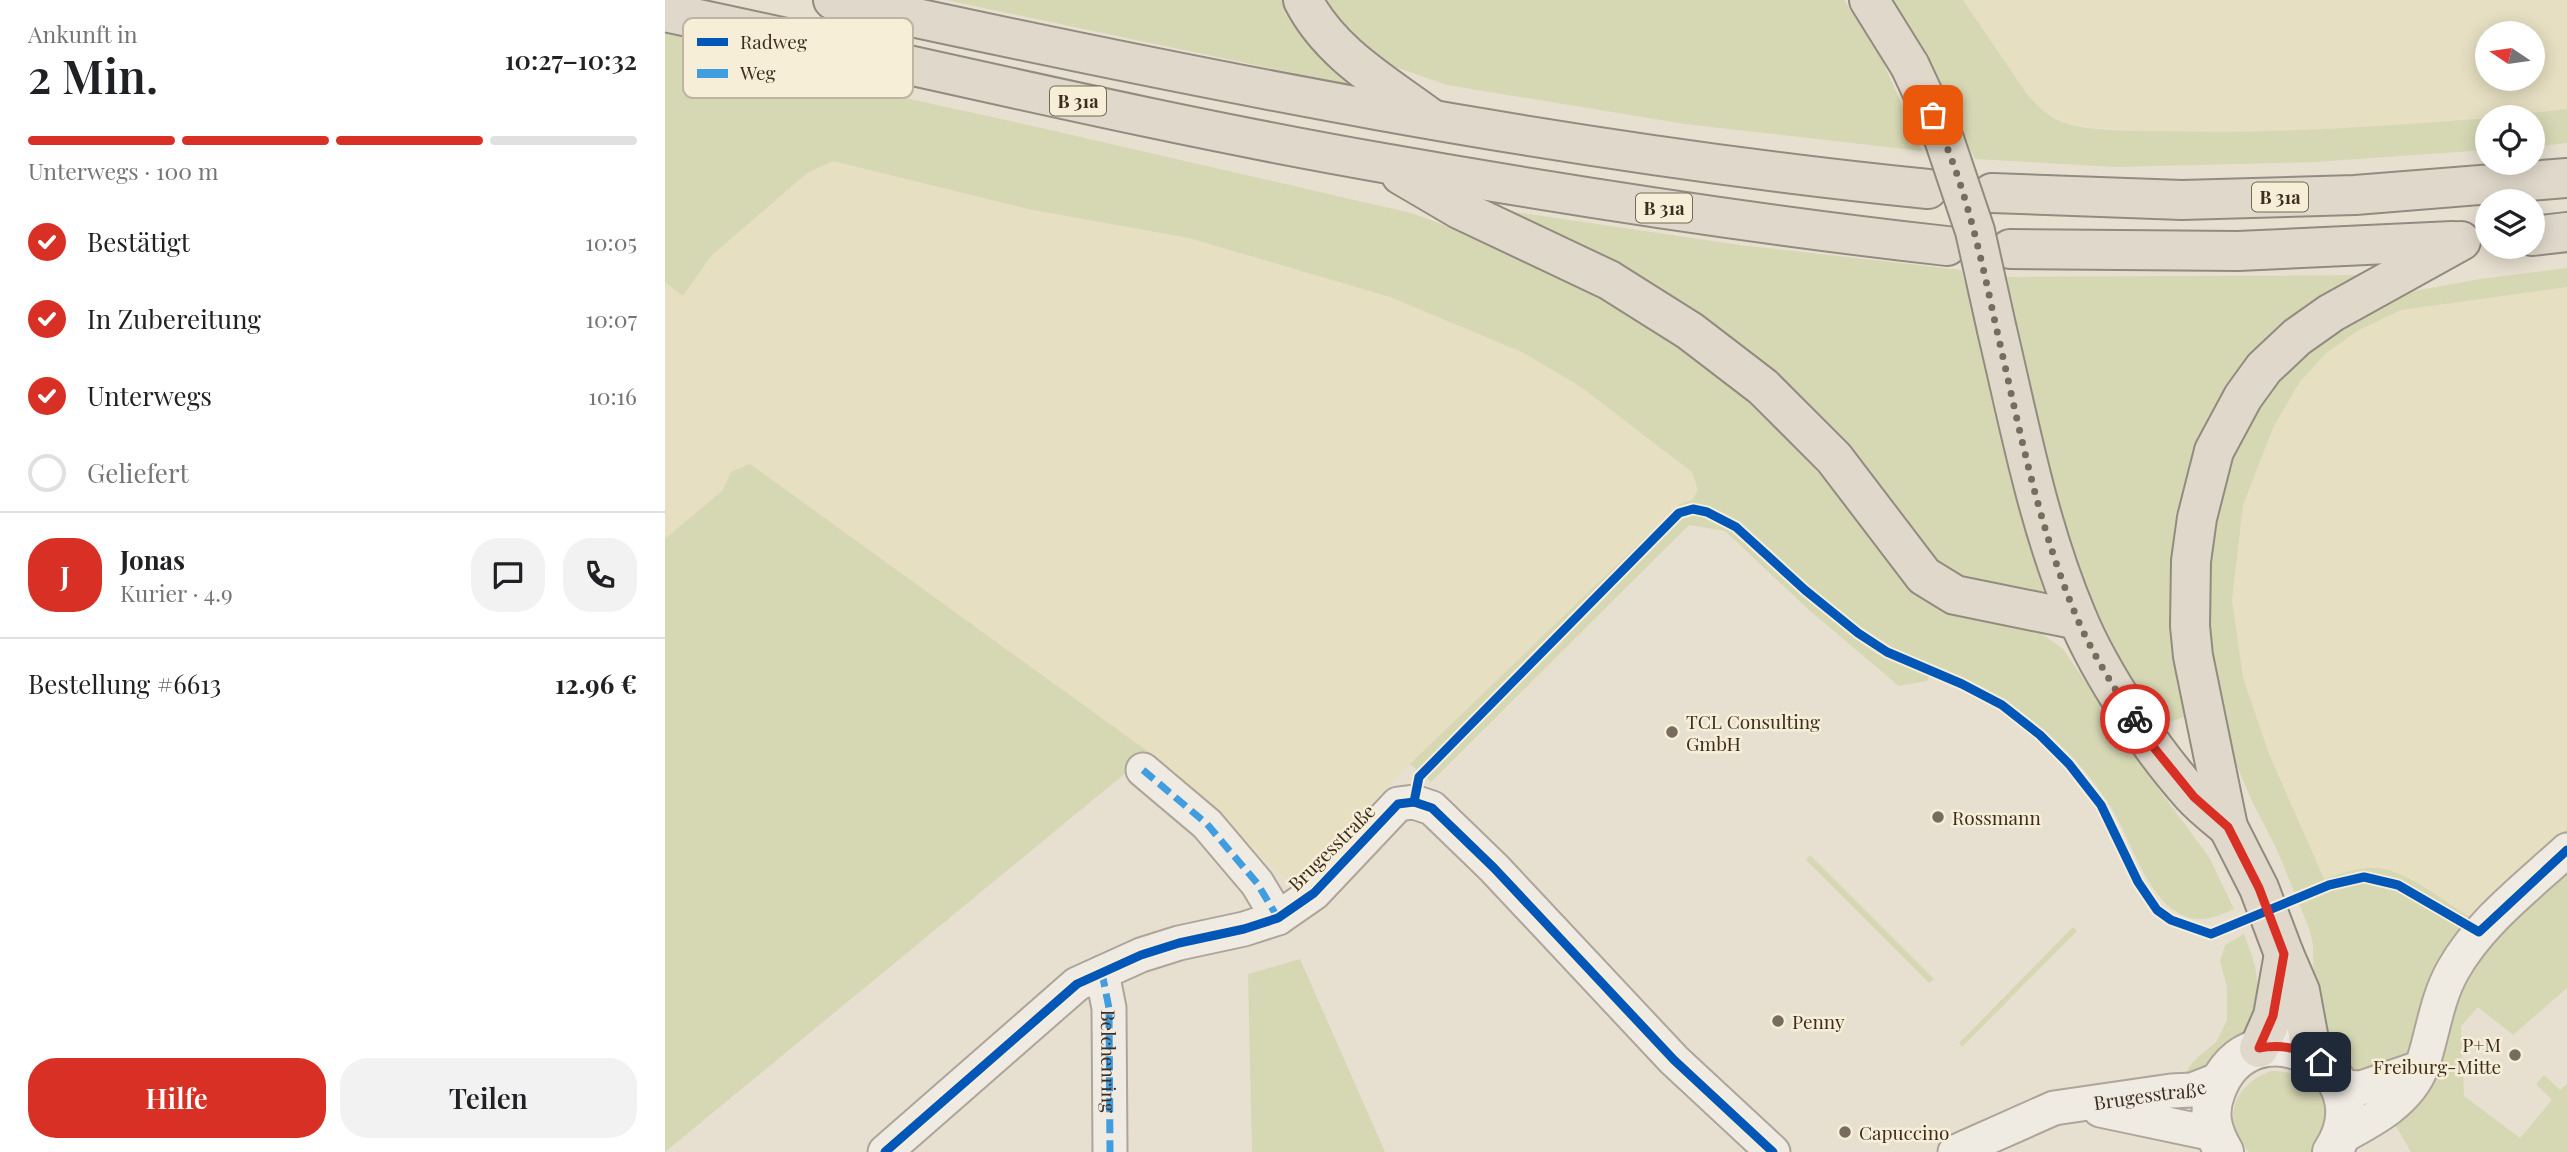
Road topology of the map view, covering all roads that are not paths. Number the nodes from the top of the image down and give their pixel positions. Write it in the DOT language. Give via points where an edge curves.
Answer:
graph roads {
  1 [pos="833,0"];
  2 [pos="1303,0"];
  3 [pos="1869,0"];
  4 [pos="665,12"];
  5 [pos="693,18"];
  6 [pos="913,66"];
  7 [pos="1436,122"];
  8 [pos="1381,163"];
  9 [pos="2567,178"];
  10 [pos="1928,189"];
  11 [pos="1992,193"];
  12 [pos="2567,232"];
  13 [pos="2545,235"];
  14 [pos="2474,240"];
  15 [pos="1947,246"];
  16 [pos="2010,249"];
  17 [pos="2078,620"];
  18 [pos="1143,770"];
  19 [pos="2228,827"];
  20 [pos="2567,850"];
  21 [pos="1278,918"];
  22 [pos="2284,954"];
  23 [pos="1102,973"];
  24 [pos="2259,1048"];
  25 [pos="2312,1056"];
  26 [pos="2421,1067"];
  27 [pos="2220,1079"];
  28 [pos="2340,1087"];
  29 [pos="2077,1106"];
  30 [pos="2219,1143"];
  31 [pos="2335,1145"];
  32 [pos="885,1152"];
  33 [pos="1110,1152"];
  34 [pos="1773,1152"];
  35 [pos="1955,1152"];
  1 -- 7 [label="highway, B 31a"];
  2 -- 7 [label="highway" via="1324,34 1349,58"];
  3 -- 17 [label="highway, bridge" via="1910,66 1944,139 1975,231 2035,494"];
  4 -- 5 [label="highway, B 31a"];
  6 -- 8 [label="highway, B 31a"];
  7 -- 10 [label="highway, B 31a" via="1762,171"];
  8 -- 15 [label="highway, B 31a"];
  8 -- 17 [label="highway" via="1459,209 1609,280 1690,331 1763,387 1834,458 1924,576 1955,594"];
  9 -- 11 [label="highway, B 31a" via="2355,195 2182,200"];
  12 -- 13 [label="highway"];
  14 -- 16 [label="highway" via="2238,251"];
  14 -- 19 [label="highway" via="2332,313 2297,337 2257,377 2214,451 2191,561 2190,626"];
  17 -- 19 [label="highway" via="2155,749 2194,797"];
  18 -- 21 [label="street, Brugesstraße" via="1207,824 1257,883"];
  19 -- 22 [label="highway" via="2259,888"];
  20 -- 26 [label="street" via="2479,932 2454,968 2442,992"];
  21 -- 23 [label="street, Brugesstraße" via="1179,943"];
  21 -- 34 [label="street, Brugesstraße" via="1314,893 1398,804 1432,808 1674,1060"];
  22 -- 24 [label="highway" via="2273,1016"];
  22 -- 25 [label="highway" via="2300,991"];
  23 -- 32 [label="street, Brugesstraße" via="1077,984"];
  23 -- 33 [label="street, Belchenring" via="1109,1008"];
  24 -- 25 [label="street" via="2292,1048"];
  24 -- 27 [label="street" via="2240,1058"];
  25 -- 28 [label="street"];
  26 -- 28 [label="street" via="2361,1088"];
  26 -- 31 [label="street" via="2413,1084 2393,1104"];
  27 -- 29 [label="street, Brugesstraße" via="2192,1090"];
  27 -- 30 [label="street" via="2210,1114"];
  28 -- 31 [label="street" via="2344,1114"];
  29 -- 30 [label="street, Brugesstraße"];
  29 -- 35 [label="street, Brugesstraße" via="2054,1108"];
}
